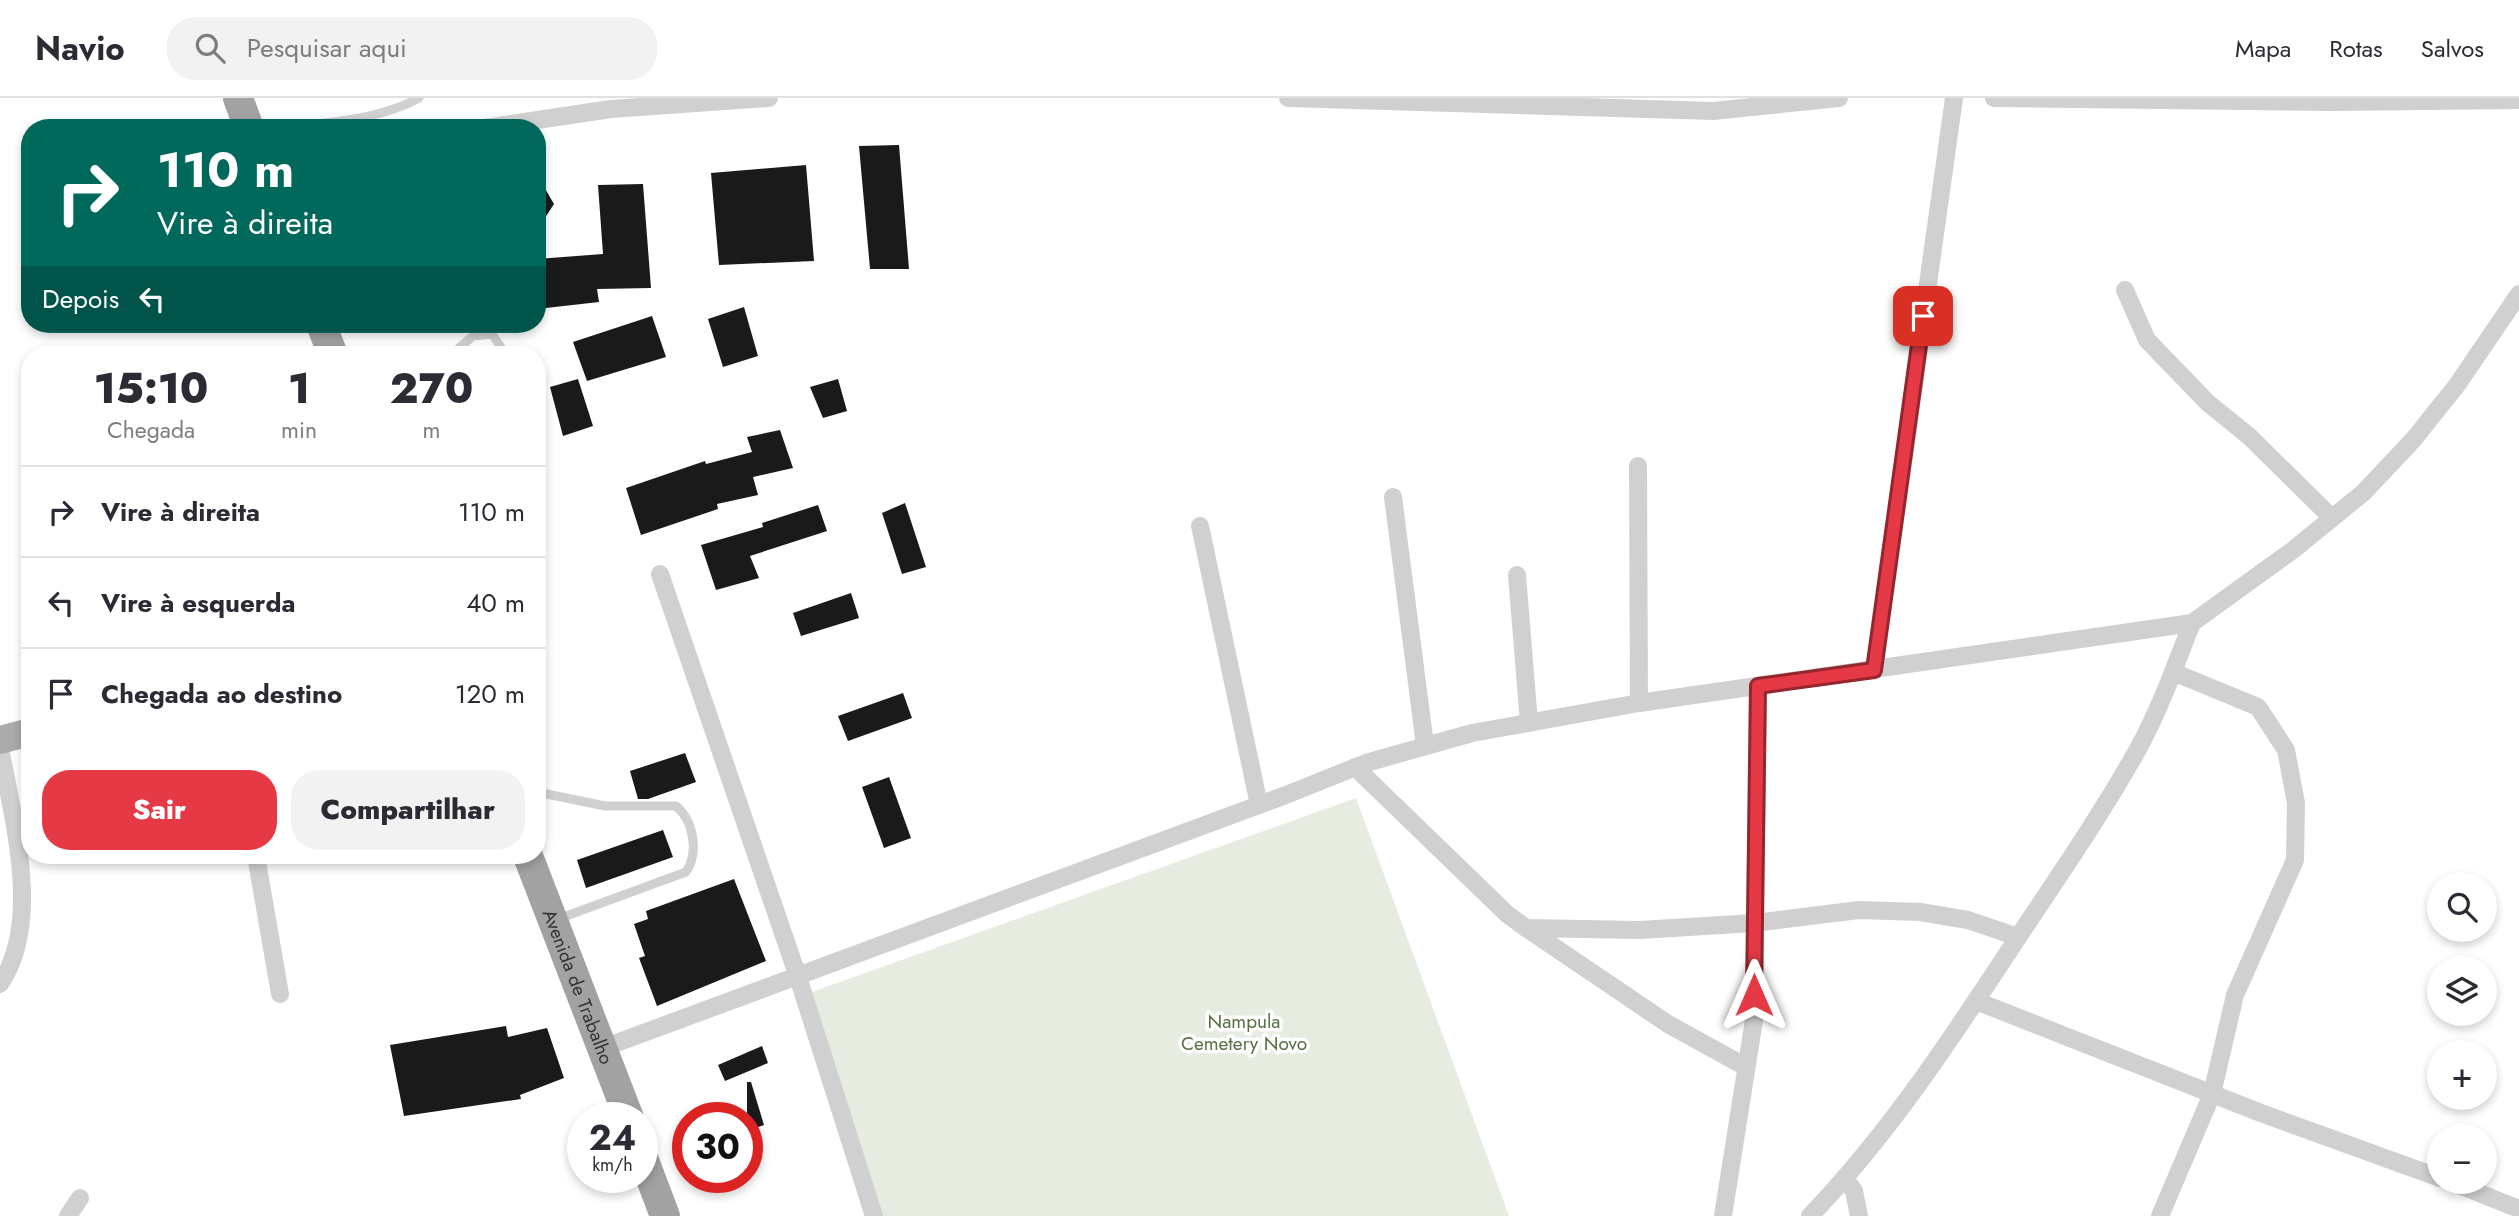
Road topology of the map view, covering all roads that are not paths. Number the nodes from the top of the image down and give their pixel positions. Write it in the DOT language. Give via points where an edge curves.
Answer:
graph roads {
  1 [pos="238,98"];
  2 [pos="419,98"];
  3 [pos="769,98"];
  4 [pos="1289,98"];
  5 [pos="1839,98"];
  6 [pos="1954,98"];
  7 [pos="1994,98"];
  8 [pos="2519,100"];
  9 [pos="1714,105"];
  10 [pos="246,119"];
  11 [pos="351,119"];
  12 [pos="544,119"];
  13 [pos="2126,290"];
  14 [pos="2519,294"];
  15 [pos="461,346"];
  16 [pos="500,346"];
  17 [pos="1638,466"];
  18 [pos="1393,497"];
  19 [pos="2332,518"];
  20 [pos="1200,526"];
  21 [pos="660,573"];
  22 [pos="1517,575"];
  23 [pos="2192,623"];
  24 [pos="1874,670"];
  25 [pos="2173,672"];
  26 [pos="1758,686"];
  27 [pos="1639,703"];
  28 [pos="1529,723"];
  29 [pos="21,734"];
  30 [pos="0,740"];
  31 [pos="1425,745"];
  32 [pos="0,747"];
  33 [pos="1355,767"];
  34 [pos="546,794"];
  35 [pos="1259,805"];
  36 [pos="257,864"];
  37 [pos="531,864"];
  38 [pos="553,921"];
  39 [pos="1754,923"];
  40 [pos="1527,929"];
  41 [pos="2018,937"];
  42 [pos="797,974"];
  43 [pos="0,984"];
  44 [pos="280,994"];
  45 [pos="1976,1001"];
  46 [pos="603,1048"];
  47 [pos="1746,1067"];
  48 [pos="2212,1094"];
  49 [pos="623,1102"];
  50 [pos="2427,1173"];
  51 [pos="1845,1179"];
  52 [pos="656,1193"];
  53 [pos="2477,1194"];
  54 [pos="80,1198"];
  55 [pos="2512,1210"];
  56 [pos="68,1216"];
  57 [pos="665,1216"];
  58 [pos="874,1216"];
  59 [pos="1723,1216"];
  60 [pos="1810,1216"];
  61 [pos="1859,1216"];
  62 [pos="2160,1216"];
  1 -- 10 [label="highway"];
  2 -- 11 [label="lane" via="401,108"];
  3 -- 12 [label="street" via="611,109"];
  4 -- 9 [label="street"];
  5 -- 9 [label="street"];
  6 -- 24 [label="street"];
  7 -- 8 [label="street"];
  13 -- 19 [label="street" via="2147,340"];
  14 -- 19 [label="street" via="2413,440"];
  15 -- 16 [label="lane" via="473,336 492,334"];
  17 -- 27 [label="street"];
  18 -- 31 [label="street"];
  19 -- 23 [label="street"];
  20 -- 35 [label="street"];
  21 -- 42 [label="street"];
  22 -- 28 [label="street"];
  23 -- 24 [label="street"];
  23 -- 25 [label="street"];
  24 -- 26 [label="street"];
  25 -- 41 [label="street" via="2137,750"];
  25 -- 48 [label="street" via="2258,707 2286,750 2296,803 2295,860 2235,995"];
  26 -- 27 [label="street"];
  26 -- 39 [label="street"];
  27 -- 28 [label="street"];
  28 -- 31 [label="street"];
  29 -- 30 [label="main road"];
  31 -- 33 [label="street"];
  32 -- 43 [label="street" via="20,864 19,942"];
  33 -- 35 [label="street"];
  33 -- 40 [label="street"];
  34 -- 38 [label="lane" via="605,806 676,806 688,820 694,846 686,872"];
  35 -- 42 [label="street"];
  36 -- 44 [label="street"];
  37 -- 38 [label="highway, Avenida de Trabalho"];
  38 -- 46 [label="highway, Avenida de Trabalho"];
  39 -- 40 [label="street" via="1640,930"];
  39 -- 41 [label="street" via="1859,910 1920,912 1968,920"];
  39 -- 47 [label="street" via="1754,1020"];
  40 -- 47 [label="street" via="1668,1024"];
  41 -- 45 [label="street"];
  42 -- 46 [label="street"];
  42 -- 58 [label="street"];
  45 -- 48 [label="street"];
  45 -- 51 [label="street"];
  46 -- 49 [label="highway, Avenida de Trabalho"];
  47 -- 59 [label="street"];
  48 -- 50 [label="street"];
  48 -- 62 [label="street"];
  51 -- 60 [label="street"];
  51 -- 61 [label="street" via="1854,1191"];
  52 -- 57 [label="highway"];
  53 -- 55 [label="street"];
  54 -- 56 [label="street"];
}
